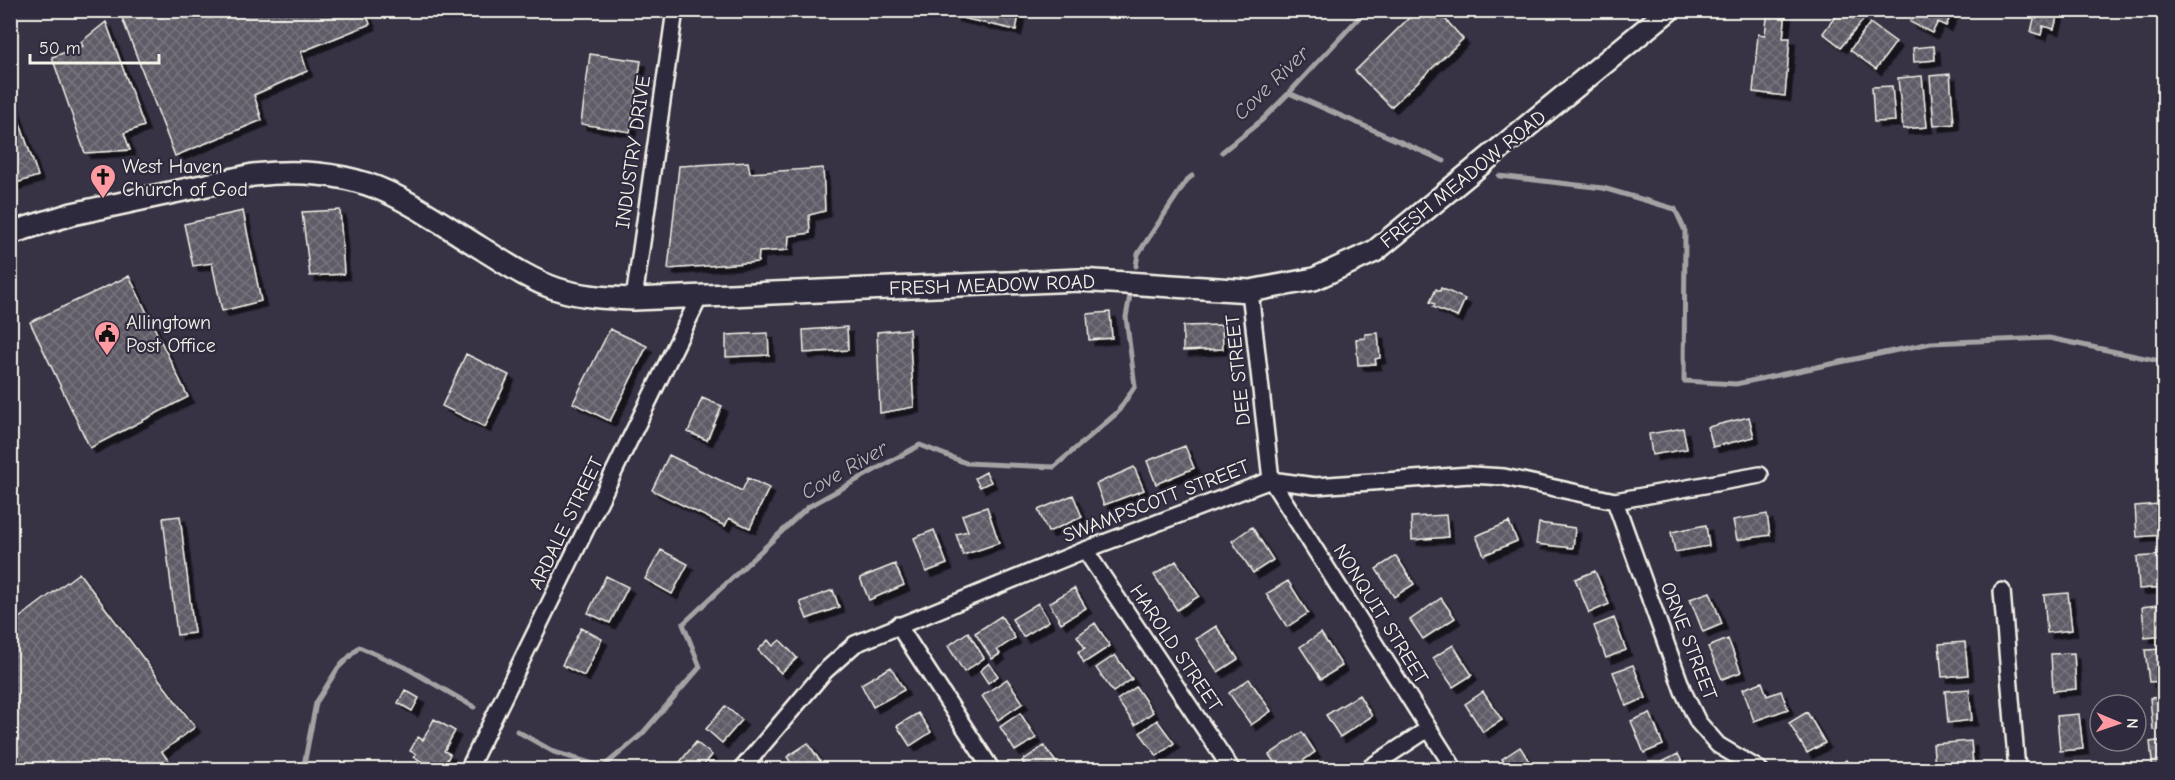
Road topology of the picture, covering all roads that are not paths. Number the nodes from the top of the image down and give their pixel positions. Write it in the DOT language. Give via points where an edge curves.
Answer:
graph roads {
  1 [pos="675,10"];
  2 [pos="1669,10"];
  3 [pos="10,232"];
  4 [pos="1250,291"];
  5 [pos="700,296"];
  6 [pos="634,299"];
  7 [pos="1760,475"];
  8 [pos="1271,480"];
  9 [pos="1615,501"];
  10 [pos="1085,550"];
  11 [pos="2002,591"];
  12 [pos="898,625"];
  13 [pos="1428,729"];
  14 [pos="752,756"];
  15 [pos="468,770"];
  16 [pos="741,770"];
  17 [pos="760,770"];
  18 [pos="992,770"];
  19 [pos="1232,770"];
  20 [pos="1366,770"];
  21 [pos="1455,770"];
  22 [pos="1760,770"];
  23 [pos="2018,770"];
  1 -- 6 [label="street, INDUSTRY DRIVE"];
  2 -- 4 [label="street, FRESH MEADOW ROAD" via="1375,251 1314,279"];
  3 -- 6 [label="street, FRESH MEADOW ROAD" via="72,214 252,175 308,173 346,178 386,191 526,276 556,289 585,296"];
  4 -- 5 [label="street, FRESH MEADOW ROAD" via="1079,280"];
  4 -- 8 [label="street, DEE STREET"];
  5 -- 6 [label="street, FRESH MEADOW ROAD"];
  5 -- 15 [label="street, ARDALE STREET"];
  7 -- 9 [label="street, SWAMPSCOTT STREET"];
  8 -- 9 [label="street, SWAMPSCOTT STREET" via="1315,486 1481,475"];
  8 -- 10 [label="street, SWAMPSCOTT STREET"];
  8 -- 13 [label="street, NONQUIT STREET"];
  9 -- 22 [label="street, ORNE STREET" via="1683,691 1698,722 1718,745"];
  10 -- 12 [label="street, SWAMPSCOTT STREET"];
  10 -- 19 [label="street, HAROLD STREET"];
  11 -- 23 [label="street"];
  12 -- 14 [label="street, SWAMPSCOTT STREET" via="855,644 825,671"];
  12 -- 18 [label="street"];
  13 -- 20 [label="street"];
  13 -- 21 [label="street, NONQUIT STREET"];
  14 -- 16 [label="street, SWAMPSCOTT STREET"];
  14 -- 17 [label="street"];
}
